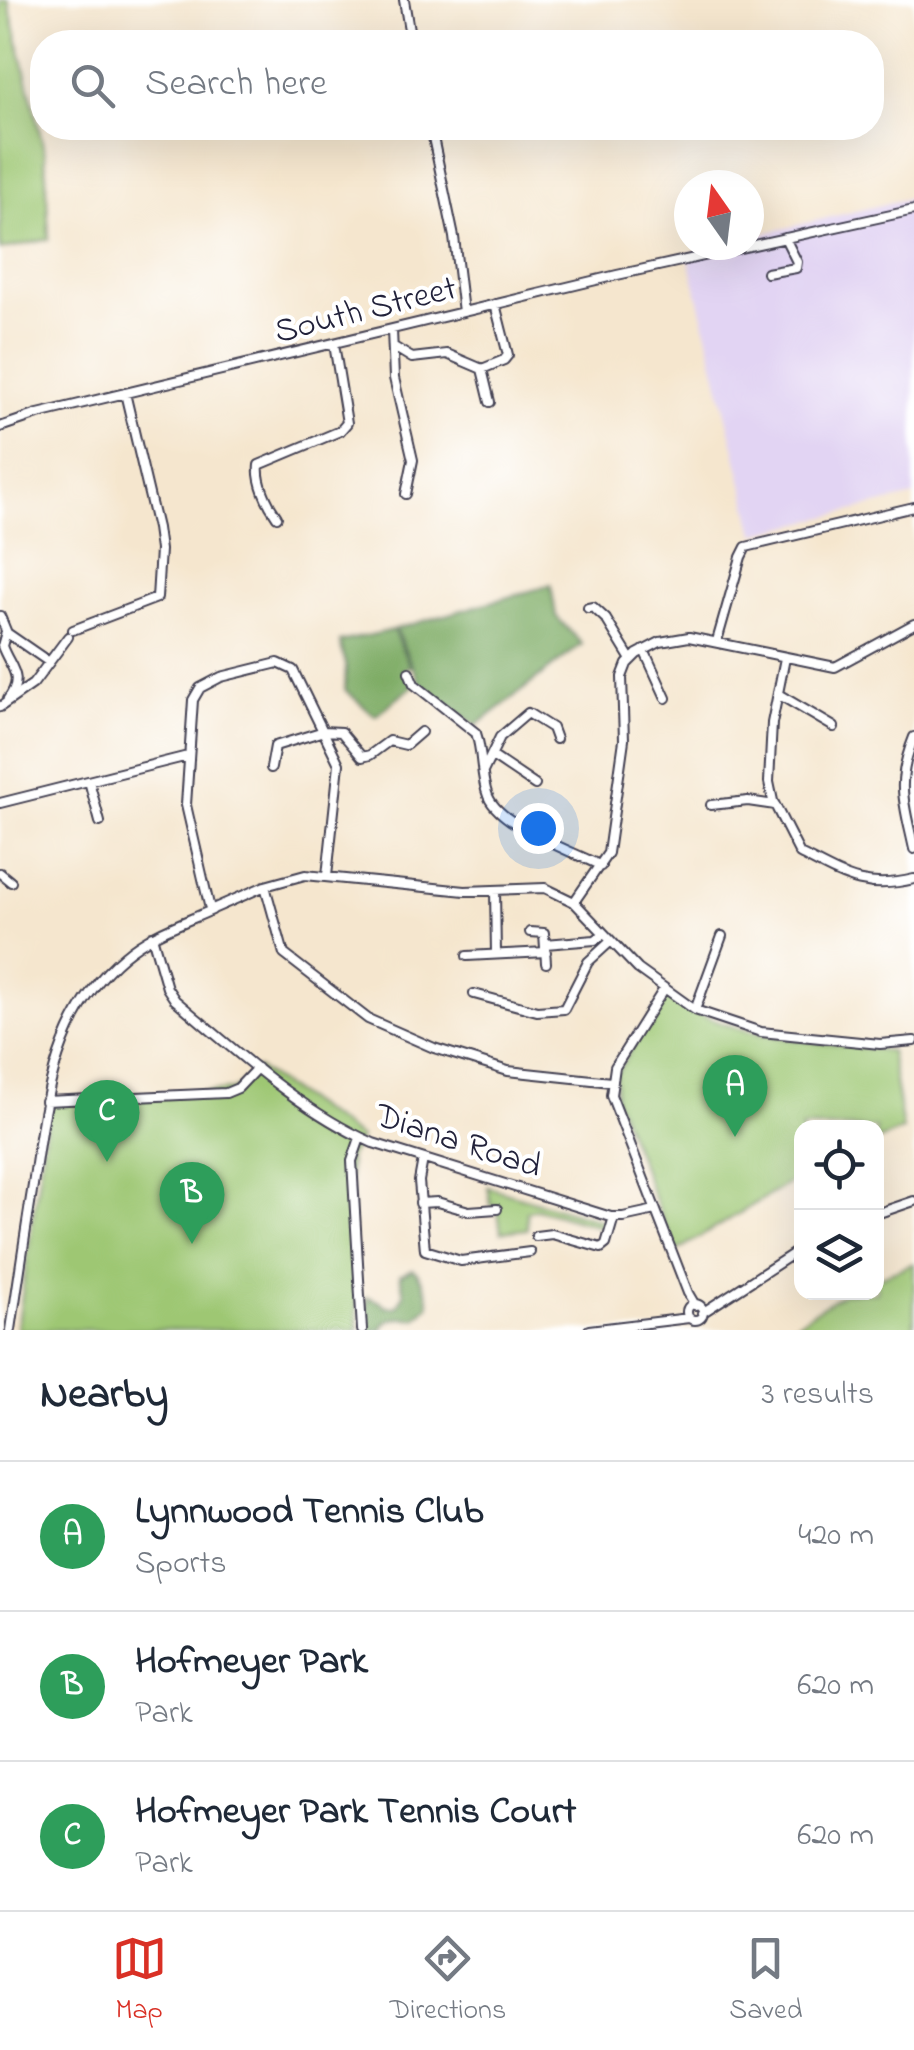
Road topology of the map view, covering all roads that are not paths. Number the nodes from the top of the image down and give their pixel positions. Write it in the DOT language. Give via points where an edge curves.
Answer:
graph roads {
  1 [pos="404,0"];
  2 [pos="408,30"];
  3 [pos="434,140"];
  4 [pos="914,210"];
  5 [pos="785,238"];
  6 [pos="764,243"];
  7 [pos="688,260"];
  8 [pos="767,273"];
  9 [pos="495,304"];
  10 [pos="463,312"];
  11 [pos="392,330"];
  12 [pos="334,344"];
  13 [pos="394,346"];
  14 [pos="482,369"];
  15 [pos="125,393"];
  16 [pos="490,402"];
  17 [pos="0,427"];
  18 [pos="406,494"];
  19 [pos="914,507"];
  20 [pos="278,517"];
  21 [pos="588,608"];
  22 [pos="0,616"];
  23 [pos="914,624"];
  24 [pos="6,632"];
  25 [pos="717,642"];
  26 [pos="644,650"];
  27 [pos="785,658"];
  28 [pos="631,660"];
  29 [pos="48,662"];
  30 [pos="43,671"];
  31 [pos="18,672"];
  32 [pos="409,672"];
  33 [pos="778,694"];
  34 [pos="666,698"];
  35 [pos="0,707"];
  36 [pos="834,727"];
  37 [pos="324,730"];
  38 [pos="421,732"];
  39 [pos="914,737"];
  40 [pos="556,739"];
  41 [pos="188,756"];
  42 [pos="492,756"];
  43 [pos="271,768"];
  44 [pos="483,772"];
  45 [pos="89,781"];
  46 [pos="535,785"];
  47 [pos="1,803"];
  48 [pos="710,805"];
  49 [pos="775,805"];
  50 [pos="100,822"];
  51 [pos="914,849"];
  52 [pos="601,866"];
  53 [pos="0,873"];
  54 [pos="328,876"];
  55 [pos="914,879"];
  56 [pos="11,882"];
  57 [pos="266,886"];
  58 [pos="494,890"];
  59 [pos="574,902"];
  60 [pos="211,907"];
  61 [pos="530,932"];
  62 [pos="152,936"];
  63 [pos="722,936"];
  64 [pos="607,938"];
  65 [pos="546,948"];
  66 [pos="496,954"];
  67 [pos="467,956"];
  68 [pos="546,963"];
  69 [pos="664,989"];
  70 [pos="474,994"];
  71 [pos="695,1010"];
  72 [pos="914,1042"];
  73 [pos="258,1068"];
  74 [pos="611,1082"];
  75 [pos="45,1101"];
  76 [pos="360,1138"];
  77 [pos="423,1159"];
  78 [pos="914,1201"];
  79 [pos="420,1203"];
  80 [pos="497,1209"];
  81 [pos="655,1210"];
  82 [pos="884,1211"];
  83 [pos="614,1217"];
  84 [pos="536,1236"];
  85 [pos="530,1252"];
  86 [pos="794,1253"];
  87 [pos="694,1312"];
  88 [pos="672,1318"];
  89 [pos="701,1329"];
  90 [pos="11,1330"];
  91 [pos="362,1330"];
  92 [pos="589,1330"];
  93 [pos="669,1330"];
  1 -- 2 [label="street"];
  3 -- 10 [label="street"];
  4 -- 5 [label="street, South Street"];
  5 -- 6 [label="street, South Street"];
  5 -- 8 [label="street" via="797,265 789,276"];
  7 -- 9 [label="street, South Street"];
  9 -- 10 [label="street, South Street"];
  9 -- 14 [label="street" via="508,355"];
  10 -- 11 [label="street, South Street"];
  11 -- 12 [label="street, South Street"];
  11 -- 13 [label="street"];
  12 -- 15 [label="street, South Street"];
  12 -- 20 [label="street" via="347,423 258,466"];
  13 -- 14 [label="street" via="412,358 447,354"];
  13 -- 18 [label="street" via="394,378 414,460"];
  14 -- 16 [label="street"];
  15 -- 17 [label="street, South Street"];
  15 -- 29 [label="street" via="158,528 157,598 70,633"];
  19 -- 25 [label="street" via="746,547"];
  21 -- 28 [label="street" via="606,619"];
  22 -- 24 [label="street"];
  23 -- 27 [label="street" via="837,666"];
  24 -- 29 [label="street"];
  24 -- 31 [label="street" via="2,646"];
  25 -- 26 [label="street" via="680,638"];
  25 -- 27 [label="street"];
  26 -- 28 [label="street"];
  26 -- 34 [label="street"];
  27 -- 33 [label="street"];
  28 -- 52 [label="street" via="622,678 624,740 614,826"];
  29 -- 30 [label="street"];
  30 -- 31 [label="street"];
  30 -- 35 [label="street"];
  31 -- 35 [label="street"];
  32 -- 44 [label="street" via="422,691 475,731"];
  33 -- 36 [label="street"];
  33 -- 49 [label="street" via="769,778"];
  37 -- 38 [label="street" via="341,732 360,757 389,741 406,744"];
  37 -- 41 [label="street" via="293,670 271,664 200,688 191,708"];
  37 -- 43 [label="street" via="275,746"];
  37 -- 54 [label="street" via="339,770"];
  39 -- 51 [label="street" via="901,784"];
  40 -- 42 [label="street" via="552,728 528,713 505,730"];
  41 -- 45 [label="street"];
  41 -- 60 [label="street" via="186,805"];
  42 -- 44 [label="street"];
  42 -- 46 [label="street"];
  44 -- 52 [label="street" via="488,796 504,816"];
  45 -- 47 [label="street"];
  45 -- 50 [label="street"];
  48 -- 49 [label="street"];
  49 -- 55 [label="street" via="804,856 866,884"];
  52 -- 59 [label="street"];
  53 -- 56 [label="street"];
  54 -- 57 [label="street"];
  54 -- 58 [label="street"];
  57 -- 60 [label="street"];
  57 -- 74 [label="street" via="284,954 368,1019 508,1071"];
  58 -- 59 [label="street" via="545,888"];
  58 -- 66 [label="street"];
  59 -- 64 [label="street"];
  60 -- 62 [label="street"];
  61 -- 65 [label="street" via="544,932"];
  62 -- 73 [label="street, Diana Road" via="172,997"];
  62 -- 75 [label="street" via="118,961 81,1004"];
  63 -- 71 [label="street"];
  64 -- 65 [label="street"];
  64 -- 69 [label="street"];
  64 -- 70 [label="street" via="564,1010 537,1011"];
  65 -- 66 [label="street"];
  65 -- 68 [label="street"];
  66 -- 67 [label="street"];
  69 -- 71 [label="street"];
  69 -- 74 [label="street"];
  71 -- 72 [label="street" via="761,1032"];
  73 -- 75 [label="street" via="226,1092"];
  73 -- 76 [label="street, Diana Road"];
  74 -- 81 [label="street"];
  75 -- 90 [label="street"];
  76 -- 77 [label="street, Diana Road"];
  76 -- 91 [label="street" via="352,1161"];
  77 -- 79 [label="street"];
  77 -- 83 [label="street, Diana Road"];
  78 -- 82 [label="street"];
  79 -- 80 [label="street" via="469,1212"];
  79 -- 85 [label="street" via="427,1251 461,1262"];
  81 -- 83 [label="street, Diana Road"];
  81 -- 87 [label="street"];
  83 -- 84 [label="street" via="602,1247"];
  86 -- 87 [label="street"];
  87 -- 88 [label="street"];
  87 -- 89 [label="street"];
  88 -- 92 [label="street"];
  88 -- 93 [label="street"];
}
